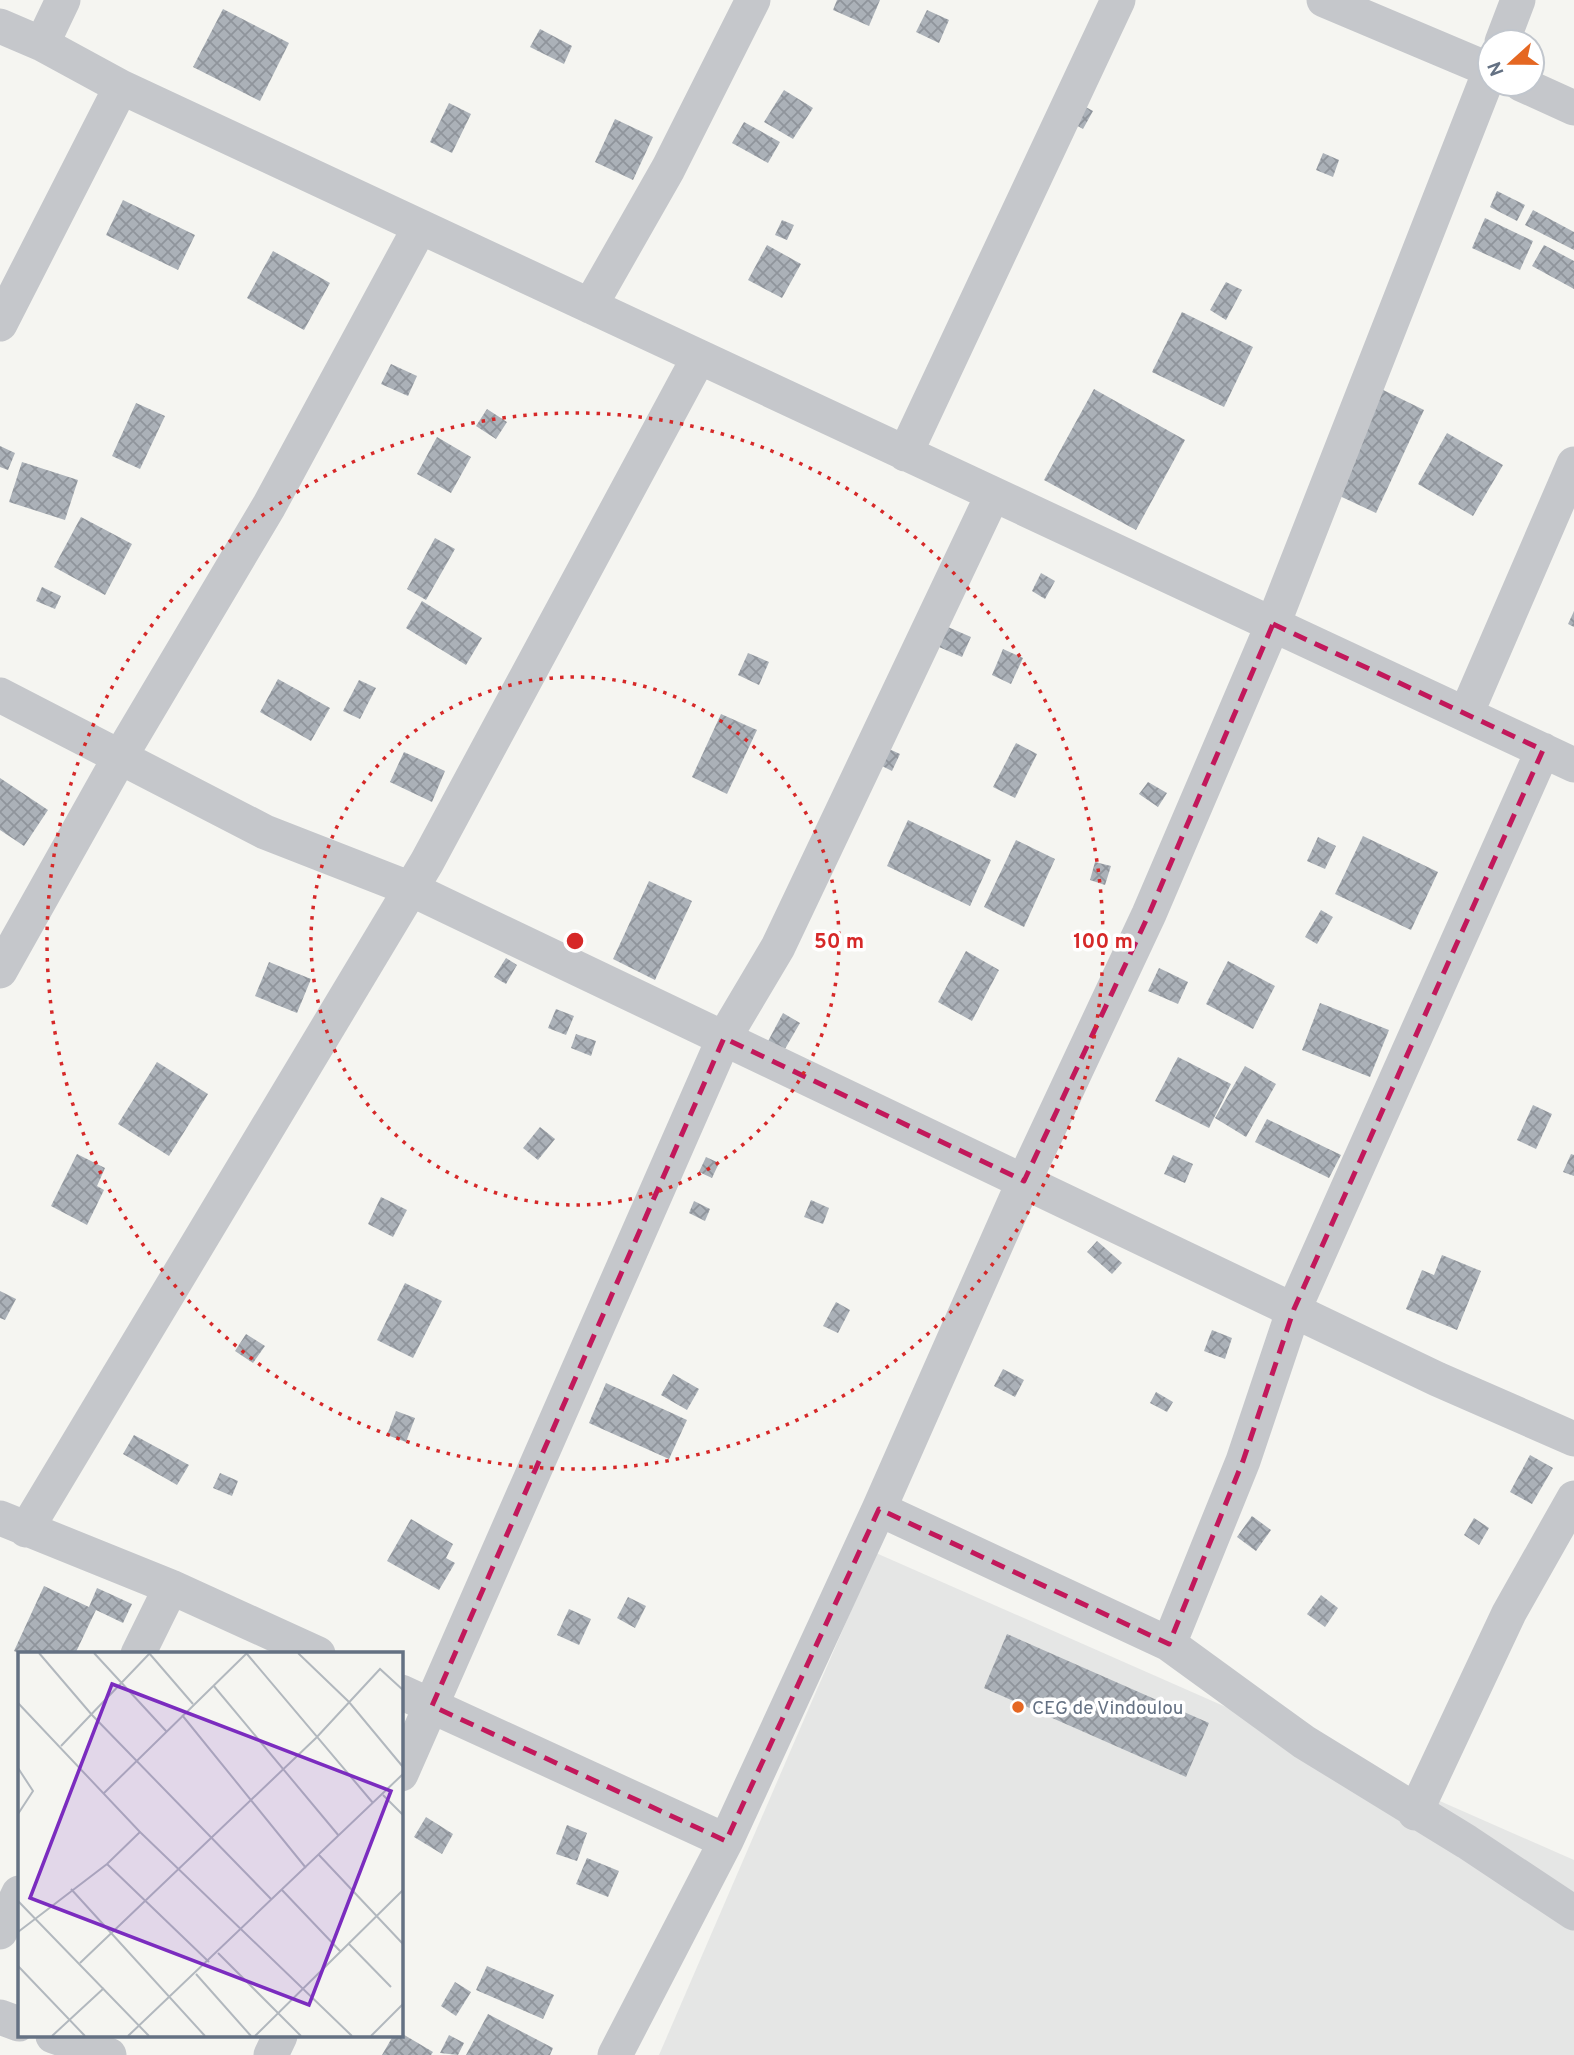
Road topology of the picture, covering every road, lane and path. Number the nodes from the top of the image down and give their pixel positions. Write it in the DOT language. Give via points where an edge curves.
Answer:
graph roads {
  1 [pos="63,0"];
  2 [pos="753,0"];
  3 [pos="1118,0"];
  4 [pos="1324,0"];
  5 [pos="1518,0"];
  6 [pos="0,26"];
  7 [pos="1507,28"];
  8 [pos="42,44"];
  9 [pos="1476,64"];
  10 [pos="121,87"];
  11 [pos="1546,95"];
  12 [pos="1479,98"];
  13 [pos="1574,108"];
  14 [pos="420,227"];
  15 [pos="590,306"];
  16 [pos="0,324"];
  17 [pos="699,357"];
  18 [pos="905,454"];
  19 [pos="1574,464"];
  20 [pos="993,494"];
  21 [pos="1273,624"];
  22 [pos="0,695"];
  23 [pos="1466,714"];
  24 [pos="1543,750"];
  25 [pos="120,757"];
  26 [pos="1574,765"];
  27 [pos="411,889"];
  28 [pos="0,971"];
  29 [pos="724,1038"];
  30 [pos="1024,1181"];
  31 [pos="1294,1310"];
  32 [pos="1574,1439"];
  33 [pos="1574,1497"];
  34 [pos="879,1509"];
  35 [pos="13,1524"];
  36 [pos="171,1587"];
  37 [pos="1169,1644"];
  38 [pos="139,1652"];
  39 [pos="314,1652"];
  40 [pos="402,1692"];
  41 [pos="432,1706"];
  42 [pos="402,1772"];
  43 [pos="1415,1813"];
  44 [pos="726,1841"];
  45 [pos="18,1895"];
  46 [pos="1574,1913"];
  47 [pos="0,1932"];
  48 [pos="0,2017"];
  49 [pos="18,2024"];
  50 [pos="59,2038"];
  51 [pos="279,2038"];
  52 [pos="108,2055"];
  53 [pos="271,2055"];
  54 [pos="615,2055"];
  1 -- 8 [label="street"];
  2 -- 15 [label="street" via="668,169"];
  3 -- 18 [label="street"];
  4 -- 9 [label="street"];
  5 -- 7 [label="street"];
  6 -- 8 [label="street"];
  8 -- 10 [label="street"];
  10 -- 14 [label="street"];
  10 -- 16 [label="street"];
  11 -- 13 [label="street"];
  12 -- 21 [label="street"];
  14 -- 15 [label="street"];
  14 -- 25 [label="street" via="269,506"];
  15 -- 17 [label="street"];
  17 -- 18 [label="street"];
  17 -- 27 [label="street"];
  18 -- 20 [label="street"];
  19 -- 23 [label="street"];
  20 -- 21 [label="street"];
  20 -- 29 [label="street" via="778,947"];
  21 -- 23 [label="street"];
  21 -- 30 [label="street" via="1149,915"];
  22 -- 25 [label="street"];
  23 -- 24 [label="street"];
  24 -- 26 [label="street"];
  24 -- 31 [label="street"];
  25 -- 27 [label="street" via="265,832"];
  25 -- 28 [label="street"];
  27 -- 29 [label="street"];
  27 -- 35 [label="street"];
  29 -- 30 [label="street"];
  29 -- 41 [label="street"];
  30 -- 31 [label="street"];
  30 -- 34 [label="street"];
  31 -- 32 [label="street"];
  31 -- 37 [label="street" via="1243,1461"];
  33 -- 43 [label="street" via="1508,1612"];
  34 -- 37 [label="street"];
  34 -- 44 [label="street"];
  35 -- 36 [label="street"];
  36 -- 38 [label="street"];
  36 -- 39 [label="street"];
  37 -- 43 [label="street" via="1304,1742"];
  40 -- 41 [label="street"];
  41 -- 42 [label="street"];
  41 -- 44 [label="street"];
  43 -- 46 [label="street"];
  44 -- 54 [label="street"];
  45 -- 47 [label="street"];
  48 -- 49 [label="street"];
  50 -- 52 [label="street"];
  51 -- 53 [label="street"];
}
